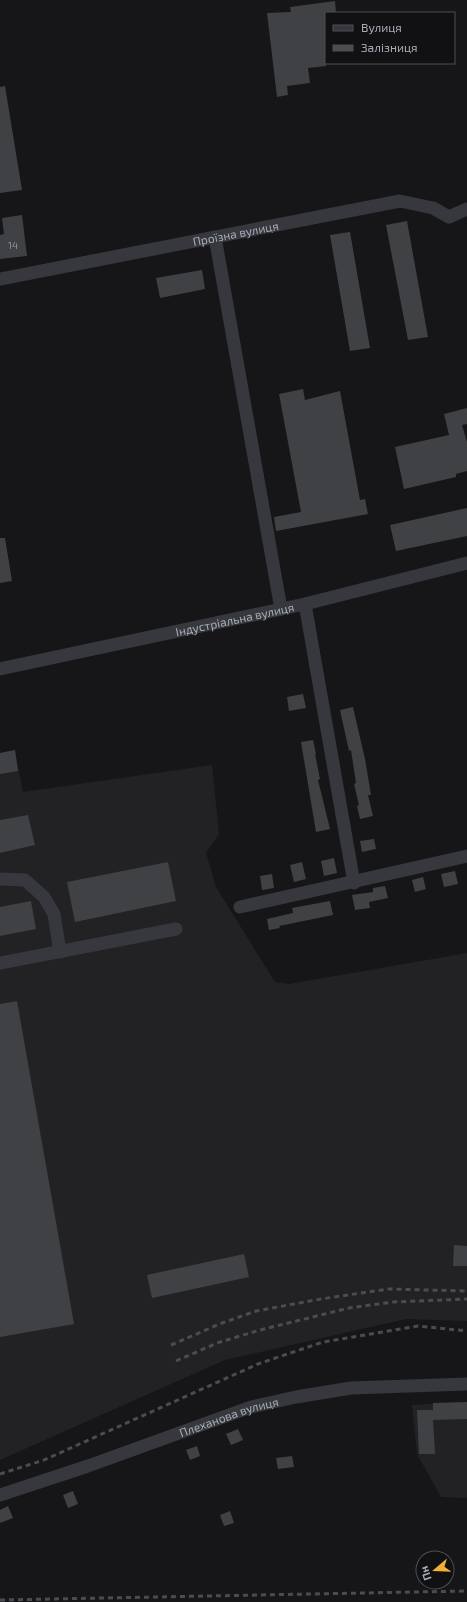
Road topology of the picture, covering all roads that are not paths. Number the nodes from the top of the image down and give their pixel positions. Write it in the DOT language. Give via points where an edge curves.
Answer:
graph roads {
  1 [pos="467,209"];
  2 [pos="215,237"];
  3 [pos="0,279"];
  4 [pos="467,562"];
  5 [pos="305,604"];
  6 [pos="281,609"];
  7 [pos="0,669"];
  8 [pos="467,856"];
  9 [pos="0,879"];
  10 [pos="354,883"];
  11 [pos="240,907"];
  12 [pos="176,929"];
  13 [pos="60,952"];
  14 [pos="0,963"];
  15 [pos="467,1384"];
  16 [pos="0,1495"];
  1 -- 2 [label="street, Проїзна вулиця" via="449,217 433,208 400,201"];
  2 -- 3 [label="street, Проїзна вулиця"];
  2 -- 6 [label="street"];
  4 -- 5 [label="street, Індустріальна вулиця"];
  5 -- 6 [label="street, Індустріальна вулиця"];
  5 -- 10 [label="street"];
  6 -- 7 [label="street, Індустріальна вулиця"];
  8 -- 10 [label="street"];
  9 -- 13 [label="street" via="25,880 44,897 54,914"];
  10 -- 11 [label="street"];
  12 -- 13 [label="street"];
  13 -- 14 [label="street"];
  15 -- 16 [label="street, Плеханова вулиця" via="351,1388 252,1407"];
}
